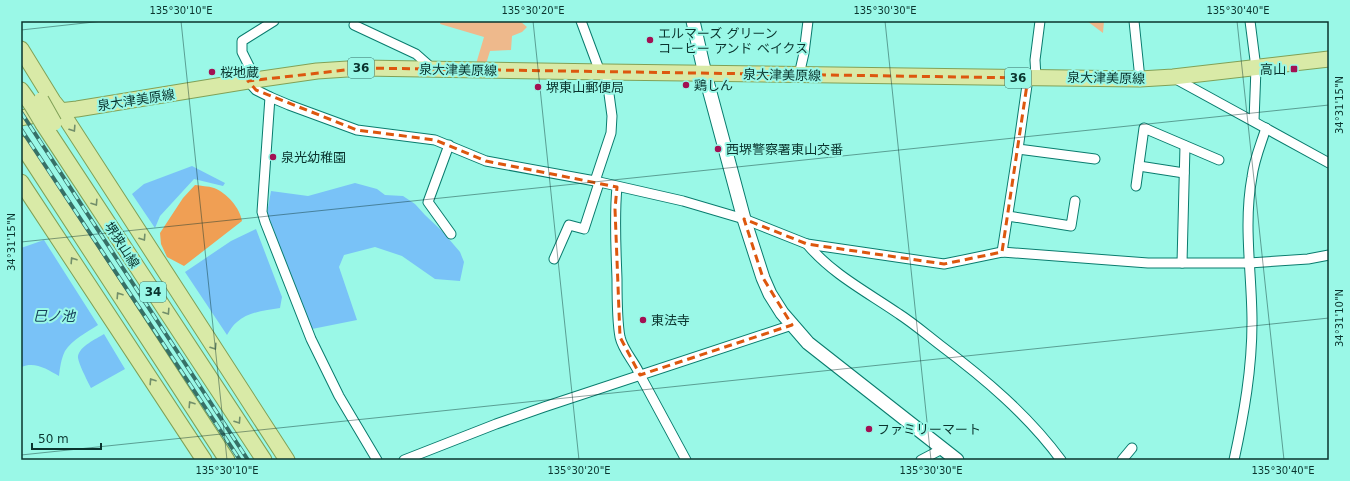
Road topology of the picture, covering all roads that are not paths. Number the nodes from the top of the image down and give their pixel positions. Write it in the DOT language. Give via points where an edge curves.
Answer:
graph roads {
  1 [pos="274,21"];
  2 [pos="581,21"];
  3 [pos="693,21"];
  4 [pos="808,21"];
  5 [pos="1040,21"];
  6 [pos="1134,21"];
  7 [pos="1250,21"];
  8 [pos="354,25"];
  9 [pos="21,49"];
  10 [pos="1329,59"];
  11 [pos="21,68"];
  12 [pos="1256,68"];
  13 [pos="434,69"];
  14 [pos="603,72"];
  15 [pos="705,74"];
  16 [pos="799,75"];
  17 [pos="1032,77"];
  18 [pos="1173,77"];
  19 [pos="1140,79"];
  20 [pos="252,80"];
  21 [pos="21,90"];
  22 [pos="270,97"];
  23 [pos="36,102"];
  24 [pos="21,118"];
  25 [pos="53,119"];
  26 [pos="1254,121"];
  27 [pos="1266,128"];
  28 [pos="21,144"];
  29 [pos="448,145"];
  30 [pos="1185,146"];
  31 [pos="1018,149"];
  32 [pos="21,156"];
  33 [pos="1095,159"];
  34 [pos="1220,160"];
  35 [pos="1329,163"];
  36 [pos="1139,166"];
  37 [pos="1184,173"];
  38 [pos="21,182"];
  39 [pos="597,182"];
  40 [pos="1136,186"];
  41 [pos="617,187"];
  42 [pos="26,197"];
  43 [pos="1075,201"];
  44 [pos="1008,216"];
  45 [pos="68,217"];
  46 [pos="744,219"];
  47 [pos="451,234"];
  48 [pos="807,244"];
  49 [pos="1002,252"];
  50 [pos="1329,255"];
  51 [pos="554,259"];
  52 [pos="1182,263"];
  53 [pos="1249,263"];
  54 [pos="792,325"];
  55 [pos="640,375"];
  56 [pos="1132,448"];
  57 [pos="942,449"];
  58 [pos="204,460"];
  59 [pos="227,460"];
  60 [pos="264,460"];
  61 [pos="287,460"];
  62 [pos="377,460"];
  63 [pos="404,460"];
  64 [pos="686,460"];
  65 [pos="921,460"];
  66 [pos="957,460"];
  67 [pos="1061,460"];
  68 [pos="1122,460"];
  69 [pos="1234,460"];
  1 -- 20 [label="street" via="242,41 242,52"];
  2 -- 14 [label="street"];
  3 -- 15 [label="street"];
  4 -- 16 [label="street"];
  5 -- 17 [label="street"];
  6 -- 19 [label="street"];
  7 -- 12 [label="street"];
  8 -- 13 [label="street" via="416,54"];
  9 -- 25 [label="main road" via="53,101"];
  10 -- 12 [label="main road, 泉大津美原線 / 36"];
  11 -- 23 [label="main road"];
  12 -- 18 [label="main road, 泉大津美原線 / 36"];
  12 -- 26 [label="street"];
  13 -- 14 [label="main road, 泉大津美原線 / 36"];
  13 -- 20 [label="main road, 泉大津美原線 / 36" via="363,68"];
  14 -- 15 [label="main road, 泉大津美原線 / 36"];
  14 -- 39 [label="street" via="612,116"];
  15 -- 16 [label="main road, 泉大津美原線 / 36"];
  15 -- 46 [label="street"];
  16 -- 17 [label="main road, 泉大津美原線 / 36"];
  17 -- 19 [label="main road, 泉大津美原線 / 36"];
  17 -- 31 [label="street"];
  18 -- 19 [label="main road, 泉大津美原線 / 36"];
  18 -- 26 [label="street"];
  20 -- 22 [label="street" via="256,90"];
  20 -- 25 [label="main road, 泉大津美原線 / 36"];
  21 -- 23 [label="main road, 堺狭山線 / 34"];
  22 -- 29 [label="street" via="357,130 435,140"];
  22 -- 62 [label="street" via="262,212 311,339 339,396"];
  23 -- 25 [label="main road, 堺狭山線 / 34, bridge"];
  24 -- 25 [label="main road, 泉大津美原線 / 36"];
  25 -- 60 [label="main road, 堺狭山線 / 34, one-way" via="85,188"];
  25 -- 61 [label="main road, one-way"];
  26 -- 27 [label="street"];
  27 -- 35 [label="street"];
  27 -- 53 [label="street" via="1252,176 1248,219"];
  28 -- 45 [label="main road, 34"];
  29 -- 39 [label="street" via="486,161"];
  29 -- 47 [label="street" via="428,202"];
  30 -- 34 [label="street"];
  30 -- 36 [label="street" via="1144,128"];
  30 -- 37 [label="street"];
  31 -- 33 [label="street"];
  31 -- 44 [label="street"];
  32 -- 45 [label="main road"];
  36 -- 37 [label="street"];
  36 -- 40 [label="street"];
  37 -- 52 [label="street"];
  38 -- 42 [label="main road"];
  39 -- 41 [label="street"];
  39 -- 51 [label="street" via="584,230 569,225"];
  41 -- 46 [label="street"];
  41 -- 55 [label="street" via="615,209 620,337"];
  58 -- 42 [label="main road, one-way"];
  43 -- 44 [label="street" via="1071,226"];
  44 -- 49 [label="street"];
  59 -- 45 [label="main road, 34, one-way"];
  46 -- 48 [label="street"];
  46 -- 54 [label="street" via="770,294"];
  48 -- 49 [label="street" via="944,264"];
  48 -- 67 [label="street" via="817,256 844,277 900,314 994,388 1048,443"];
  49 -- 52 [label="street" via="1148,263"];
  50 -- 53 [label="street"];
  52 -- 53 [label="street"];
  53 -- 69 [label="street" via="1252,322 1249,376"];
  54 -- 55 [label="street"];
  54 -- 57 [label="street" via="808,343"];
  55 -- 63 [label="street" via="496,424"];
  55 -- 64 [label="street"];
  56 -- 68 [label="street"];
  57 -- 65 [label="street"];
  57 -- 66 [label="street"];
}
